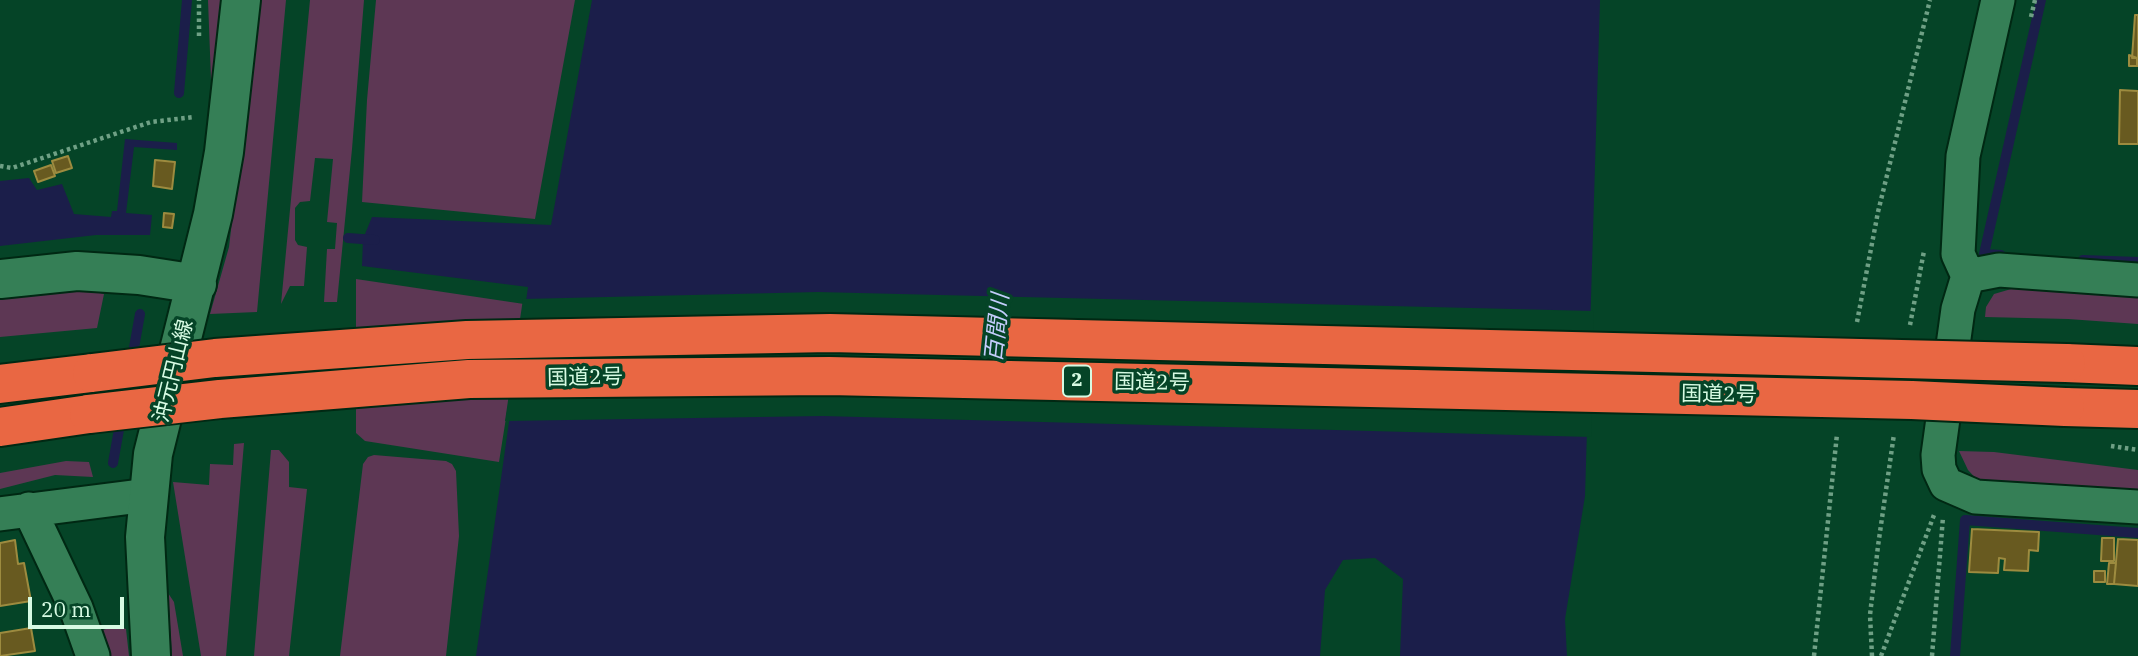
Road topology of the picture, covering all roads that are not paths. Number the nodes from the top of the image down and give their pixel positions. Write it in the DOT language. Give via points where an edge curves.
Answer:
graph roads {
  1 [pos="241,0"];
  2 [pos="1998,0"];
  3 [pos="1968,276"];
  4 [pos="0,279"];
  5 [pos="2138,280"];
  6 [pos="197,284"];
  7 [pos="2138,366"];
  8 [pos="0,384"];
  9 [pos="2138,410"];
  10 [pos="0,427"];
  11 [pos="148,495"];
  12 [pos="2138,507"];
  13 [pos="15,512"];
  14 [pos="93,656"];
  15 [pos="151,656"];
  1 -- 6 [label="main road, 沖元円山線" via="213,214"];
  2 -- 3 [label="street" via="1963,156 1958,254"];
  3 -- 5 [label="street" via="1999,270"];
  3 -- 12 [label="street" via="1958,309 1938,455 1938,469 1946,484 1976,497"];
  4 -- 6 [label="main road" via="76,271"];
  6 -- 11 [label="main road, 沖元円山線" via="153,454"];
  7 -- 8 [label="highway, 国道2号 / 2, bridge" via="830,333 467,340 215,358"];
  9 -- 10 [label="highway, 国道2号 / 2, bridge" via="1912,400 830,376 469,379 220,399"];
  11 -- 13 [label="street"];
  11 -- 15 [label="main road, 沖元円山線" via="145,576"];
  13 -- 14 [label="street" via="76,608"];
}
